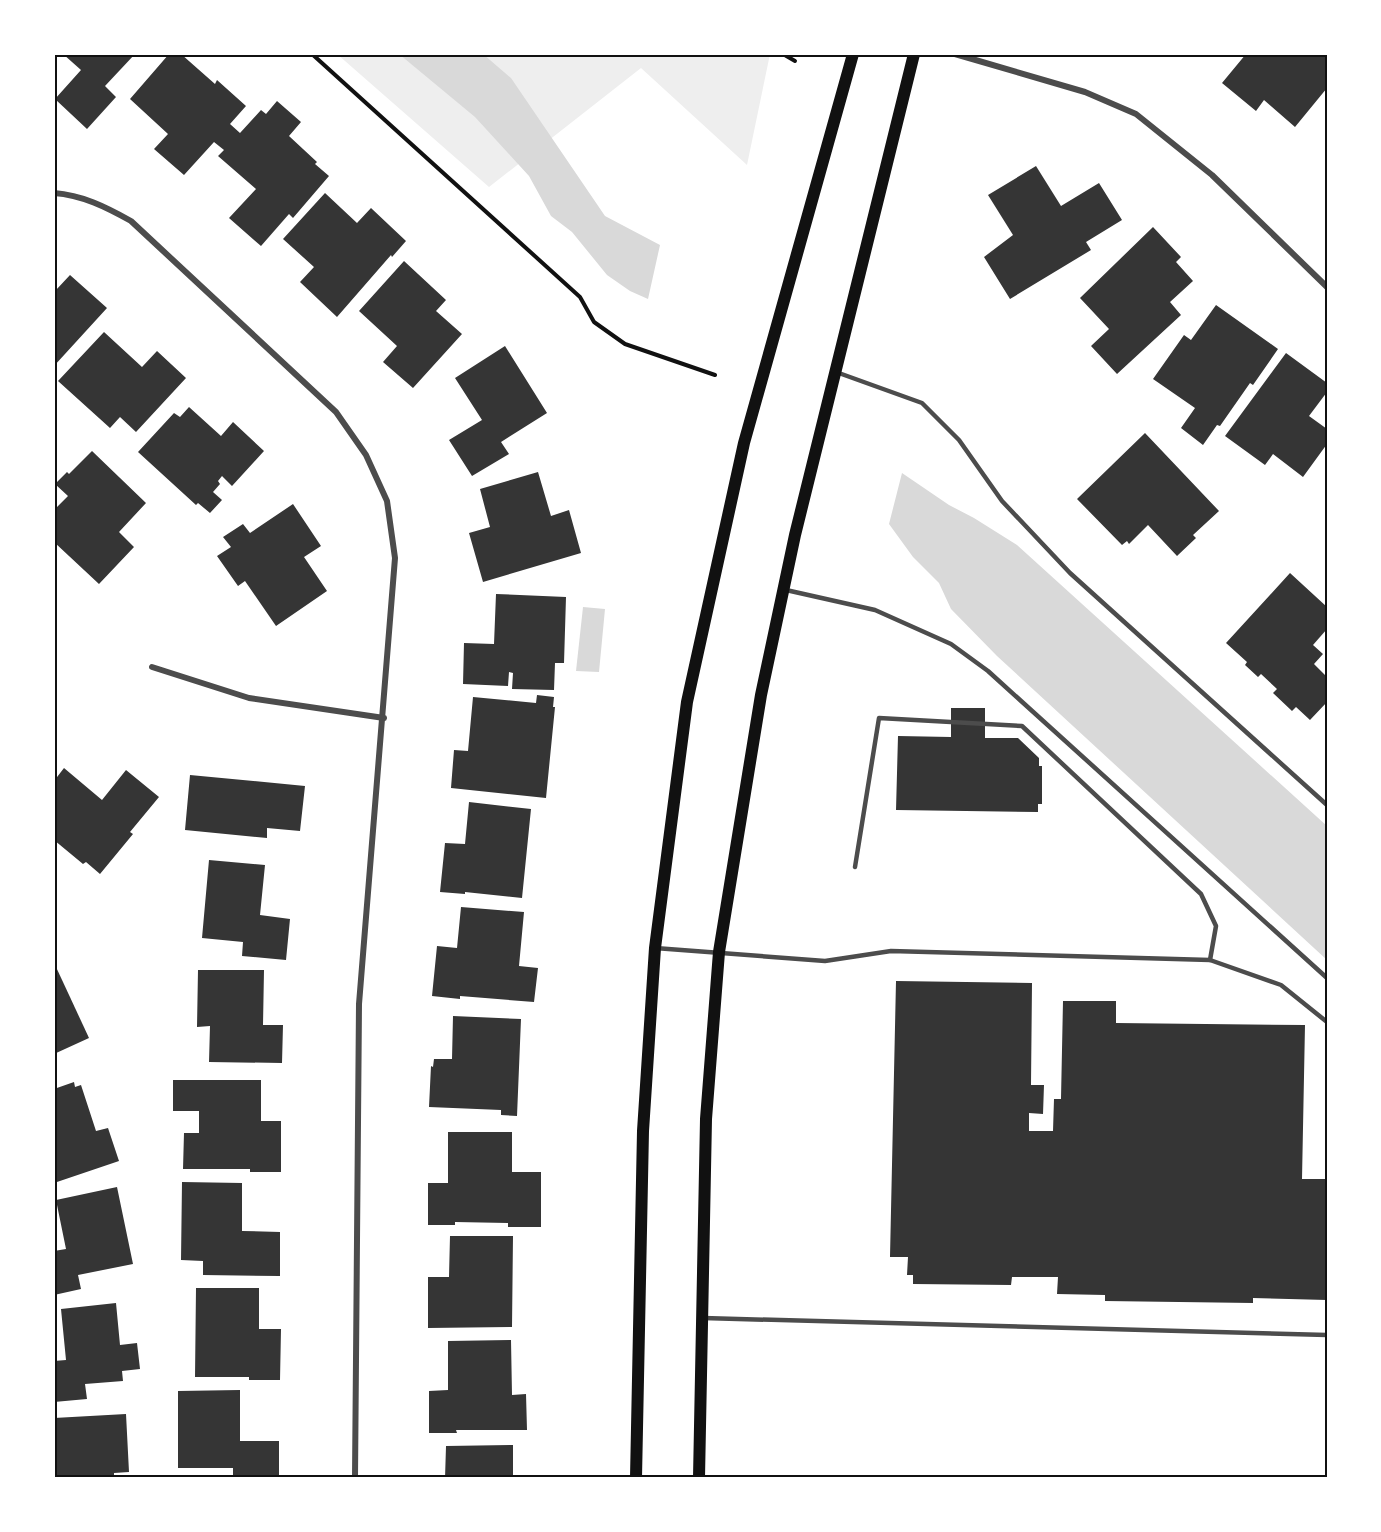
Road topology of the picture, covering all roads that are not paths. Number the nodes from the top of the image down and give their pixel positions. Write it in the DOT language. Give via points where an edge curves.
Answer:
graph roads {
  1 [pos="853,54"];
  2 [pos="914,54"];
  3 [pos="955,54"];
  4 [pos="54,193"];
  5 [pos="1327,286"];
  6 [pos="835,372"];
  7 [pos="783,589"];
  8 [pos="152,667"];
  9 [pos="384,718"];
  10 [pos="1327,805"];
  11 [pos="855,867"];
  12 [pos="655,948"];
  13 [pos="719,952"];
  14 [pos="1210,960"];
  15 [pos="1327,978"];
  16 [pos="1327,1022"];
  17 [pos="703,1318"];
  18 [pos="1327,1335"];
  19 [pos="355,1478"];
  20 [pos="636,1478"];
  21 [pos="699,1478"];
  1 -- 12 [label="main road" via="744,443 687,702"];
  2 -- 6 [label="main road"];
  3 -- 5 [label="street" via="1085,92 1136,114 1212,175"];
  4 -- 9 [label="street" via="100,204 131,221 336,412 366,455 387,501 395,558"];
  6 -- 7 [label="main road"];
  6 -- 10 [label="lane" via="922,403 959,440 1002,501 1070,573"];
  7 -- 13 [label="main road" via="761,695"];
  7 -- 15 [label="lane" via="875,610 951,644 988,671"];
  8 -- 9 [label="street" via="249,698"];
  9 -- 19 [label="street" via="359,1004"];
  11 -- 14 [label="lane" via="879,718 1022,726 1201,894 1216,926"];
  12 -- 13 [label="lane"];
  12 -- 20 [label="main road" via="643,1131"];
  13 -- 14 [label="lane" via="825,961 891,951"];
  13 -- 17 [label="main road" via="706,1119"];
  14 -- 16 [label="lane" via="1281,986"];
  17 -- 18 [label="lane"];
  17 -- 21 [label="main road"];
}
